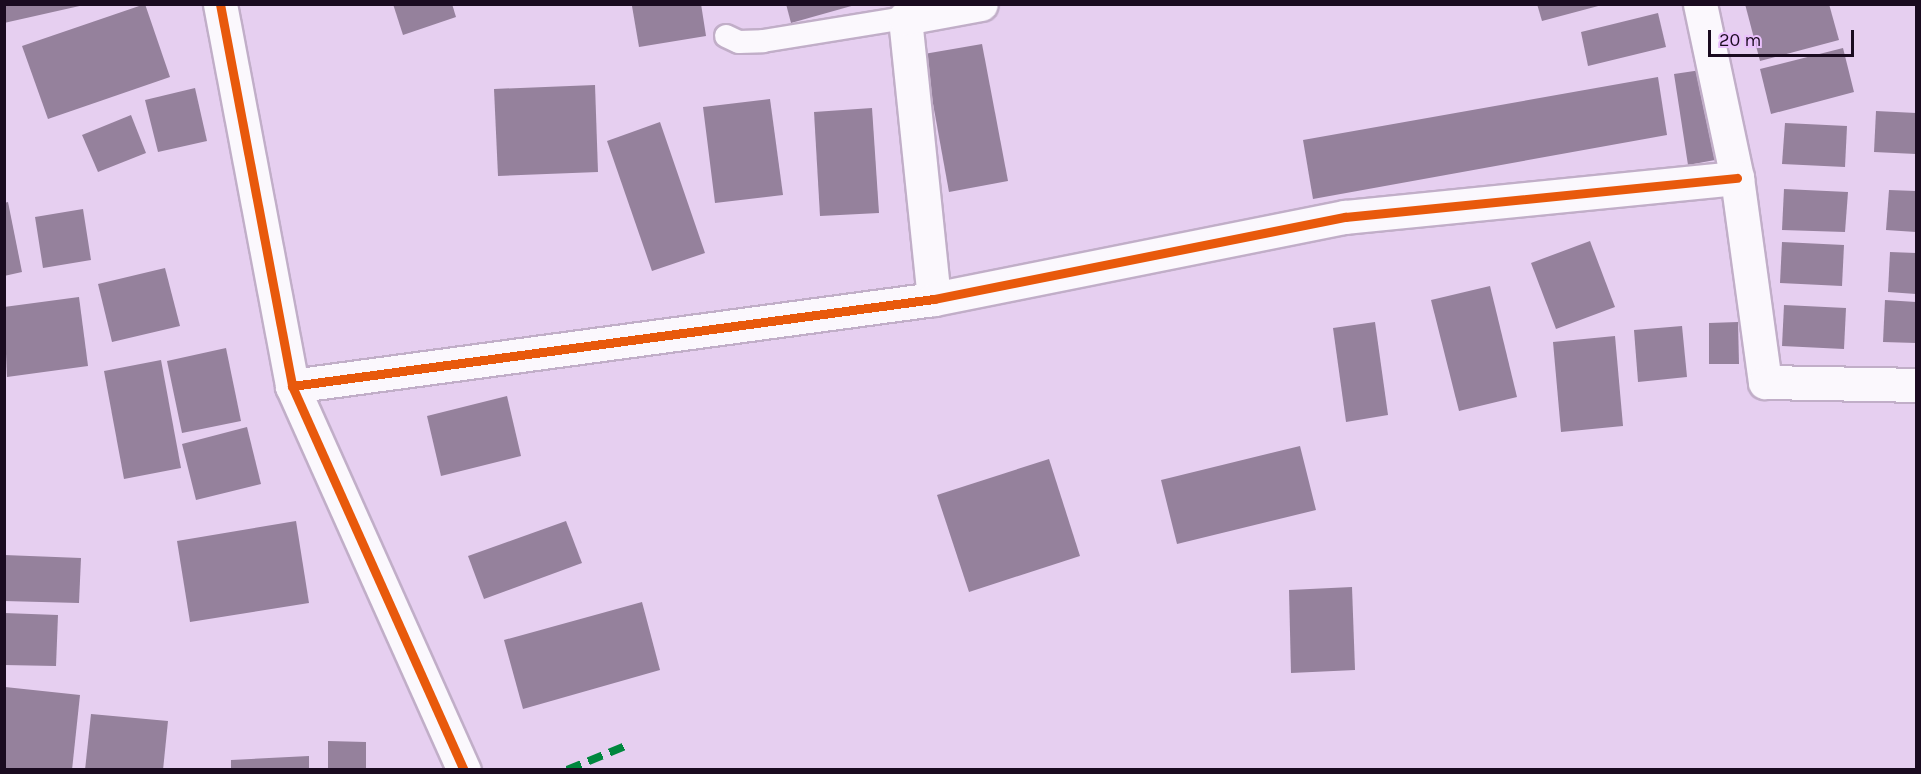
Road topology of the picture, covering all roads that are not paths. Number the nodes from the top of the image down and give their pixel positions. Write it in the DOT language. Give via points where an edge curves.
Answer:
graph roads {
  1 [pos="220,4"];
  2 [pos="981,4"];
  3 [pos="1700,4"];
  4 [pos="905,18"];
  5 [pos="726,36"];
  6 [pos="1737,178"];
  7 [pos="934,299"];
  8 [pos="1917,385"];
  9 [pos="292,386"];
  10 [pos="464,770"];
  1 -- 9 [label="street"];
  2 -- 4 [label="street"];
  3 -- 6 [label="street"];
  4 -- 5 [label="lane" via="763,41 740,42"];
  4 -- 7 [label="street"];
  6 -- 7 [label="street" via="1346,217"];
  6 -- 8 [label="street" via="1765,382"];
  7 -- 9 [label="street"];
  9 -- 10 [label="street"];
}
